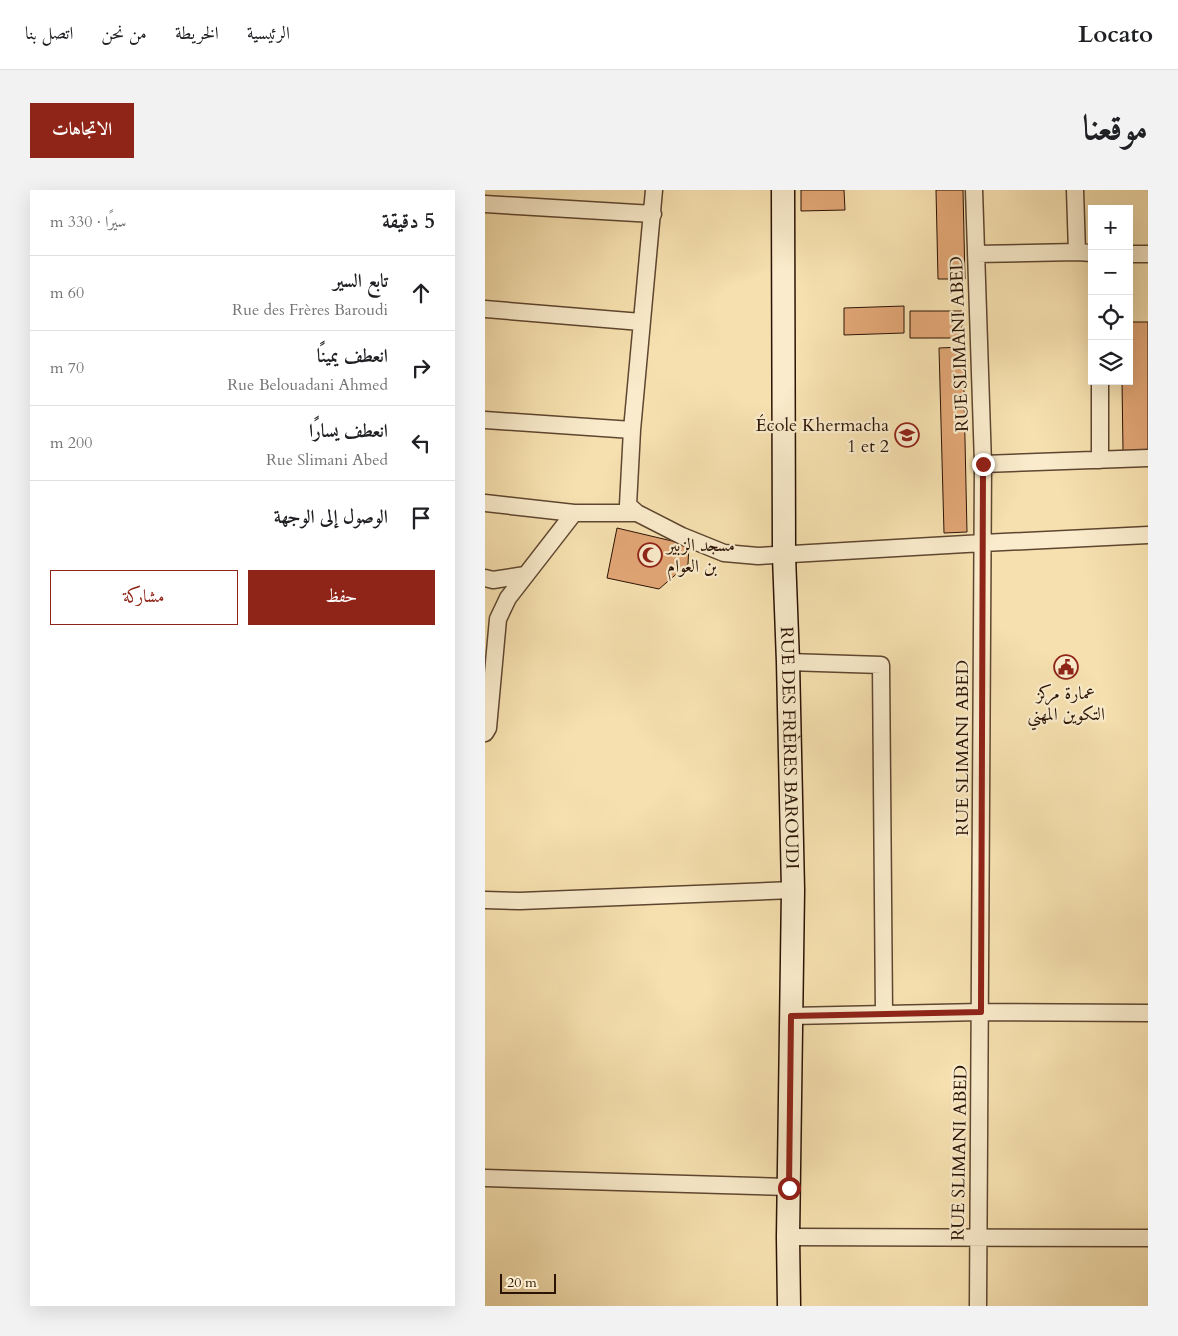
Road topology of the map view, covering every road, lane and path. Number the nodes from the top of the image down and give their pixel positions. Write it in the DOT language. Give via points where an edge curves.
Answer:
graph roads {
  1 [pos="654,190"];
  2 [pos="783,190"];
  3 [pos="974,190"];
  4 [pos="1075,190"];
  5 [pos="485,204"];
  6 [pos="653,214"];
  7 [pos="1084,253"];
  8 [pos="976,254"];
  9 [pos="1133,254"];
  10 [pos="1148,254"];
  11 [pos="485,310"];
  12 [pos="641,322"];
  13 [pos="1100,385"];
  14 [pos="485,420"];
  15 [pos="632,430"];
  16 [pos="1148,458"];
  17 [pos="1100,460"];
  18 [pos="983,464"];
  19 [pos="485,503"];
  20 [pos="637,513"];
  21 [pos="574,514"];
  22 [pos="1148,535"];
  23 [pos="983,543"];
  24 [pos="784,556"];
  25 [pos="525,575"];
  26 [pos="485,578"];
  27 [pos="788,662"];
  28 [pos="485,733"];
  29 [pos="793,890"];
  30 [pos="485,900"];
  31 [pos="981,1012"];
  32 [pos="1148,1013"];
  33 [pos="884,1014"];
  34 [pos="791,1016"];
  35 [pos="485,1178"];
  36 [pos="789,1188"];
  37 [pos="788,1237"];
  38 [pos="1148,1238"];
  39 [pos="978,1239"];
  40 [pos="789,1306"];
  41 [pos="978,1306"];
  1 -- 6 [label="street"];
  2 -- 24 [label="street, RUE DES FRÈRES BAROUDI"];
  3 -- 8 [label="street, RUE SLIMANI ABED"];
  4 -- 7 [label="street"];
  5 -- 6 [label="street"];
  6 -- 12 [label="street"];
  7 -- 8 [label="street"];
  8 -- 18 [label="street, RUE SLIMANI ABED"];
  9 -- 10 [label="street"];
  11 -- 12 [label="street"];
  12 -- 15 [label="street"];
  13 -- 17 [label="street"];
  14 -- 15 [label="street"];
  15 -- 20 [label="street" via="628,505"];
  16 -- 17 [label="street"];
  17 -- 18 [label="street"];
  18 -- 23 [label="street, RUE SLIMANI ABED"];
  19 -- 21 [label="street"];
  20 -- 21 [label="street"];
  20 -- 24 [label="street" via="724,553"];
  21 -- 25 [label="street"];
  22 -- 23 [label="street"];
  23 -- 24 [label="street"];
  23 -- 31 [label="street, RUE SLIMANI ABED"];
  24 -- 27 [label="street, RUE DES FRÈRES BAROUDI"];
  25 -- 26 [label="street" via="493,580"];
  25 -- 28 [label="street" via="501,609 498,619"];
  27 -- 29 [label="street, RUE DES FRÈRES BAROUDI"];
  27 -- 33 [label="street" via="881,665"];
  29 -- 30 [label="street"];
  29 -- 34 [label="street, RUE DES FRÈRES BAROUDI"];
  31 -- 32 [label="street"];
  31 -- 33 [label="street"];
  31 -- 39 [label="street, RUE SLIMANI ABED"];
  33 -- 34 [label="street"];
  34 -- 36 [label="street, RUE DES FRÈRES BAROUDI"];
  35 -- 36 [label="street"];
  36 -- 37 [label="street, RUE DES FRÈRES BAROUDI"];
  37 -- 39 [label="street"];
  37 -- 40 [label="street, RUE DES FRÈRES BAROUDI"];
  38 -- 39 [label="street"];
  39 -- 41 [label="street, RUE SLIMANI ABED"];
}
